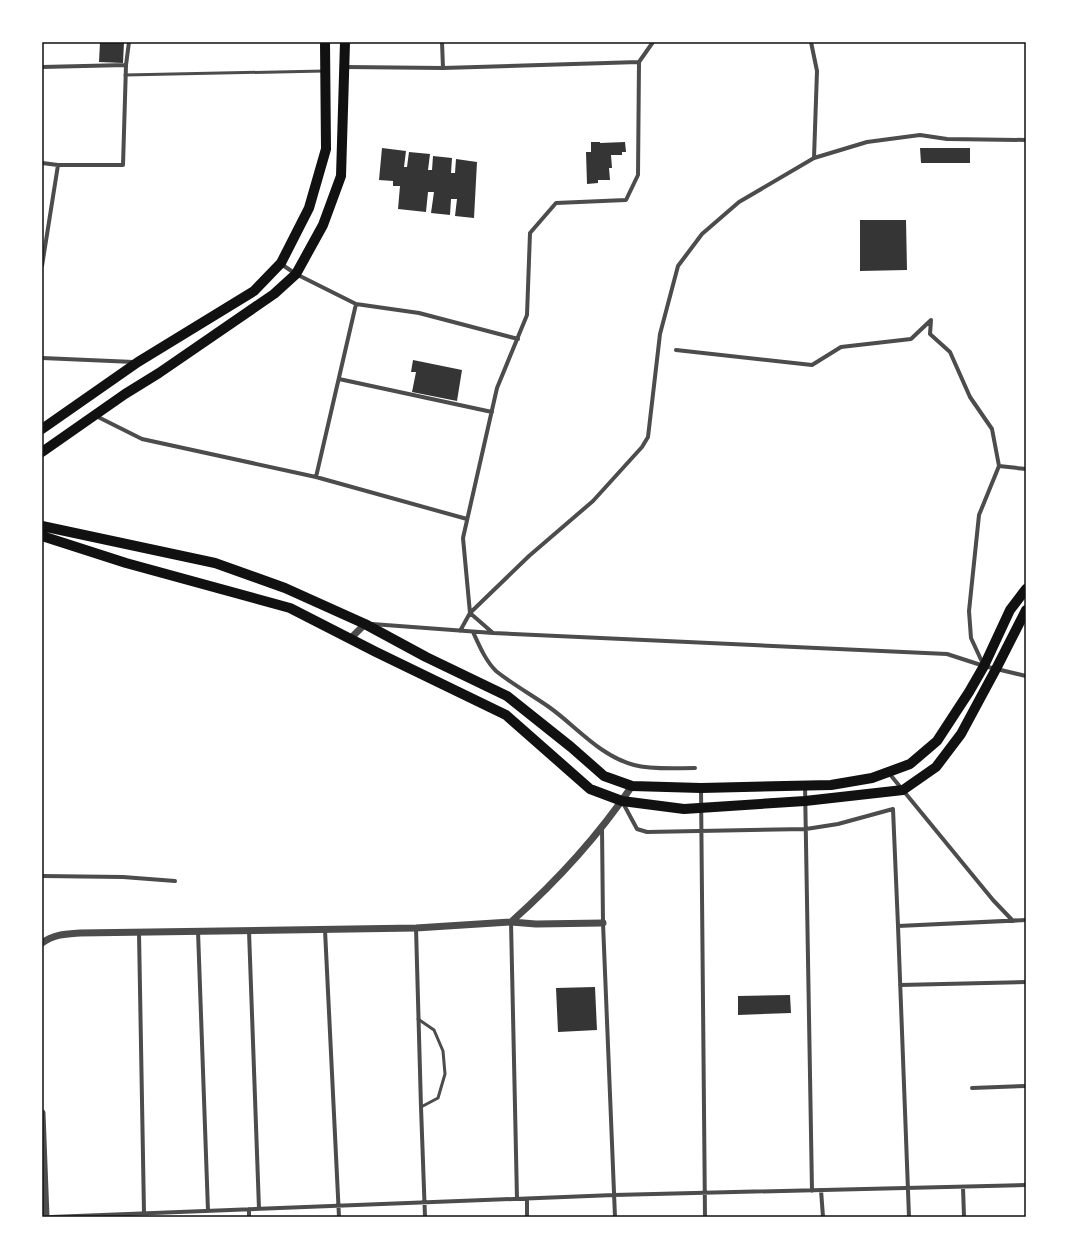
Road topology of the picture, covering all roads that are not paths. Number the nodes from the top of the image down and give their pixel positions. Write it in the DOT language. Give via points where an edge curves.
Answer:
graph roads {
  1 [pos="128,42"];
  2 [pos="325,42"];
  3 [pos="346,42"];
  4 [pos="442,42"];
  5 [pos="654,42"];
  6 [pos="811,42"];
  7 [pos="639,62"];
  8 [pos="126,65"];
  9 [pos="42,67"];
  10 [pos="346,67"];
  11 [pos="443,68"];
  12 [pos="326,71"];
  13 [pos="125,75"];
  14 [pos="1026,140"];
  15 [pos="814,158"];
  16 [pos="42,163"];
  17 [pos="58,165"];
  18 [pos="281,264"];
  19 [pos="42,266"];
  20 [pos="296,274"];
  21 [pos="356,304"];
  22 [pos="518,339"];
  23 [pos="676,350"];
  24 [pos="42,358"];
  25 [pos="138,362"];
  26 [pos="339,379"];
  27 [pos="492,412"];
  28 [pos="95,415"];
  29 [pos="42,429"];
  30 [pos="42,452"];
  31 [pos="999,466"];
  32 [pos="1026,469"];
  33 [pos="316,477"];
  34 [pos="467,519"];
  35 [pos="42,526"];
  36 [pos="42,536"];
  37 [pos="1026,589"];
  38 [pos="1026,610"];
  39 [pos="470,613"];
  40 [pos="365,624"];
  41 [pos="460,631"];
  42 [pos="473,632"];
  43 [pos="493,633"];
  44 [pos="350,639"];
  45 [pos="984,666"];
  46 [pos="996,669"];
  47 [pos="1026,676"];
  48 [pos="695,768"];
  49 [pos="888,772"];
  50 [pos="805,785"];
  51 [pos="632,786"];
  52 [pos="700,788"];
  53 [pos="903,790"];
  54 [pos="622,800"];
  55 [pos="805,801"];
  56 [pos="701,807"];
  57 [pos="602,827"];
  58 [pos="806,829"];
  59 [pos="701,831"];
  60 [pos="42,876"];
  61 [pos="175,881"];
  62 [pos="1026,920"];
  63 [pos="1012,921"];
  64 [pos="511,922"];
  65 [pos="603,923"];
  66 [pos="898,926"];
  67 [pos="416,928"];
  68 [pos="325,930"];
  69 [pos="198,931"];
  70 [pos="249,931"];
  71 [pos="139,933"];
  72 [pos="42,943"];
  73 [pos="1026,982"];
  74 [pos="900,985"];
  75 [pos="418,1019"];
  76 [pos="1026,1086"];
  77 [pos="972,1088"];
  78 [pos="421,1106"];
  79 [pos="42,1113"];
  80 [pos="1026,1185"];
  81 [pos="963,1187"];
  82 [pos="908,1188"];
  83 [pos="821,1190"];
  84 [pos="812,1191"];
  85 [pos="705,1193"];
  86 [pos="614,1195"];
  87 [pos="517,1199"];
  88 [pos="526,1199"];
  89 [pos="425,1202"];
  90 [pos="338,1205"];
  91 [pos="248,1209"];
  92 [pos="259,1209"];
  93 [pos="208,1211"];
  94 [pos="144,1213"];
  95 [pos="46,1217"];
  96 [pos="51,1217"];
  97 [pos="249,1217"];
  98 [pos="339,1217"];
  99 [pos="425,1217"];
  100 [pos="527,1217"];
  101 [pos="615,1217"];
  102 [pos="705,1217"];
  103 [pos="823,1217"];
  104 [pos="909,1217"];
  105 [pos="964,1217"];
  1 -- 8 [label="street"];
  2 -- 12 [label="main road"];
  3 -- 10 [label="main road"];
  4 -- 11 [label="street"];
  5 -- 7 [label="street"];
  6 -- 15 [label="street" via="817,71"];
  7 -- 11 [label="street"];
  7 -- 22 [label="street" via="638,175 626,200 556,203 530,232 527,315"];
  8 -- 9 [label="street"];
  8 -- 13 [label="street"];
  10 -- 11 [label="street"];
  10 -- 20 [label="main road" via="341,176 323,226"];
  12 -- 13 [label="lane"];
  12 -- 18 [label="main road" via="326,149 309,208"];
  13 -- 17 [label="street" via="123,165"];
  14 -- 15 [label="street" via="947,139 920,135 867,142"];
  15 -- 39 [label="street" via="739,202 702,234 678,266 660,334 648,437 642,447 593,501 529,556"];
  16 -- 17 [label="street"];
  17 -- 19 [label="street"];
  18 -- 20 [label="street"];
  18 -- 25 [label="main road" via="254,291"];
  20 -- 21 [label="street"];
  20 -- 28 [label="main road" via="274,294"];
  21 -- 22 [label="street" via="419,313"];
  21 -- 26 [label="street"];
  22 -- 27 [label="street" via="497,388"];
  23 -- 31 [label="street" via="812,365 840,347 911,339 931,320 930,334 950,352 970,397 992,429"];
  24 -- 25 [label="street"];
  25 -- 29 [label="main road"];
  26 -- 27 [label="street"];
  26 -- 33 [label="street"];
  27 -- 34 [label="street"];
  28 -- 30 [label="main road"];
  28 -- 33 [label="street" via="142,439"];
  31 -- 32 [label="street"];
  31 -- 45 [label="street" via="979,515 969,611 971,638"];
  33 -- 34 [label="street"];
  34 -- 39 [label="street" via="463,538"];
  35 -- 40 [label="main road" via="214,564 285,588"];
  36 -- 44 [label="main road" via="126,563 290,608"];
  37 -- 45 [label="main road" via="1010,610"];
  38 -- 46 [label="main road"];
  39 -- 41 [label="street"];
  39 -- 43 [label="street"];
  40 -- 41 [label="street"];
  40 -- 44 [label="street"];
  40 -- 51 [label="main road" via="507,696 604,776"];
  41 -- 42 [label="street"];
  42 -- 43 [label="street"];
  42 -- 48 [label="street" via="486,658 496,670 551,708 595,745 634,766"];
  43 -- 45 [label="street" via="947,654"];
  44 -- 54 [label="main road" via="506,715 590,789"];
  45 -- 46 [label="street"];
  45 -- 49 [label="main road" via="937,741 910,764"];
  46 -- 47 [label="street"];
  46 -- 53 [label="main road" via="961,734 936,766"];
  49 -- 50 [label="main road" via="872,778 838,784"];
  49 -- 53 [label="street"];
  50 -- 52 [label="main road"];
  50 -- 55 [label="street"];
  51 -- 52 [label="main road"];
  51 -- 54 [label="street"];
  52 -- 56 [label="street"];
  53 -- 55 [label="main road"];
  53 -- 63 [label="street"];
  54 -- 56 [label="main road" via="684,809"];
  54 -- 57 [label="street"];
  54 -- 59 [label="street" via="637,829 647,832"];
  55 -- 56 [label="main road"];
  55 -- 58 [label="street"];
  56 -- 59 [label="street"];
  57 -- 64 [label="street" via="556,878"];
  57 -- 65 [label="street"];
  58 -- 59 [label="street"];
  58 -- 66 [label="street" via="838,824 893,809"];
  58 -- 84 [label="street"];
  59 -- 85 [label="street"];
  60 -- 61 [label="street"];
  62 -- 63 [label="street"];
  63 -- 66 [label="street"];
  64 -- 65 [label="street"];
  64 -- 67 [label="street"];
  64 -- 87 [label="street"];
  65 -- 86 [label="street"];
  66 -- 74 [label="street"];
  67 -- 68 [label="street"];
  67 -- 75 [label="street"];
  68 -- 70 [label="street"];
  68 -- 90 [label="street"];
  69 -- 70 [label="street"];
  69 -- 71 [label="street"];
  69 -- 93 [label="street"];
  70 -- 92 [label="street"];
  71 -- 72 [label="street" via="61,934"];
  71 -- 94 [label="street"];
  73 -- 74 [label="street"];
  74 -- 82 [label="street"];
  75 -- 78 [label="street"];
  75 -- 78 [label="lane" via="434,1030 443,1051 445,1074 438,1098"];
  76 -- 77 [label="street"];
  78 -- 89 [label="street"];
  79 -- 95 [label="street"];
  80 -- 81 [label="street"];
  81 -- 82 [label="street"];
  81 -- 105 [label="street"];
  82 -- 83 [label="street"];
  82 -- 104 [label="street"];
  83 -- 84 [label="street"];
  83 -- 103 [label="street"];
  84 -- 85 [label="street"];
  85 -- 86 [label="street"];
  85 -- 102 [label="street"];
  86 -- 88 [label="street"];
  86 -- 101 [label="street"];
  87 -- 88 [label="street"];
  87 -- 89 [label="street"];
  88 -- 100 [label="street"];
  89 -- 90 [label="street"];
  89 -- 99 [label="street"];
  90 -- 92 [label="street"];
  90 -- 98 [label="street"];
  91 -- 92 [label="street"];
  91 -- 93 [label="street"];
  91 -- 97 [label="street"];
  93 -- 94 [label="street"];
  94 -- 96 [label="street"];
}
